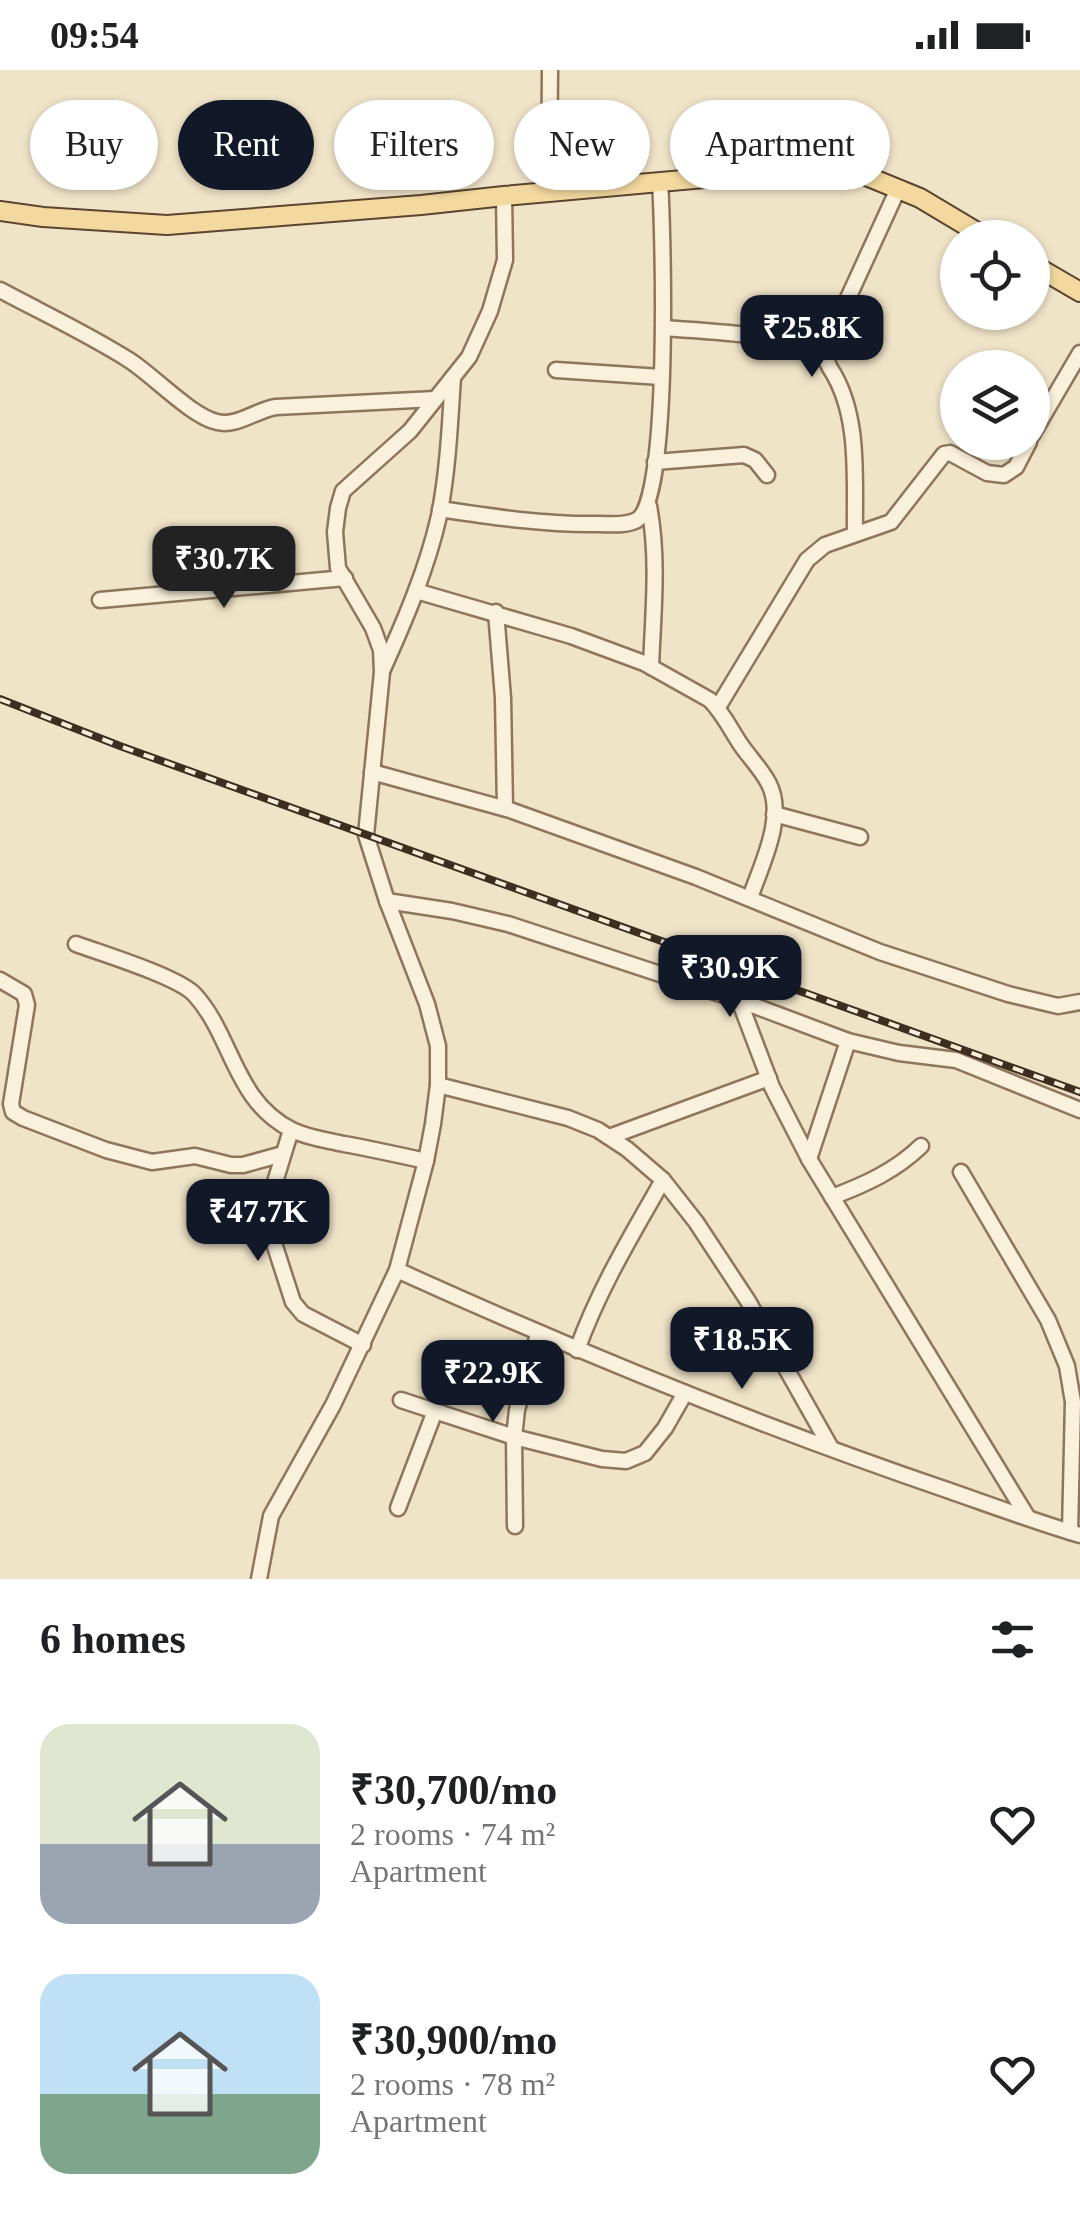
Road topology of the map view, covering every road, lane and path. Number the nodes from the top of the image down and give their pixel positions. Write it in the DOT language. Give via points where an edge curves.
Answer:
graph roads {
  1 [pos="550,70"];
  2 [pos="660,182"];
  3 [pos="898,189"];
  4 [pos="548,192"];
  5 [pos="504,196"];
  6 [pos="0,211"];
  7 [pos="957,220"];
  8 [pos="1050,274"];
  9 [pos="0,290"];
  10 [pos="1080,292"];
  11 [pos="663,328"];
  12 [pos="1080,353"];
  13 [pos="822,355"];
  14 [pos="556,370"];
  15 [pos="454,376"];
  16 [pos="661,377"];
  17 [pos="434,399"];
  18 [pos="1050,404"];
  19 [pos="940,459"];
  20 [pos="963,460"];
  21 [pos="1019,460"];
  22 [pos="656,462"];
  23 [pos="767,475"];
  24 [pos="648,506"];
  25 [pos="440,510"];
  26 [pos="855,534"];
  27 [pos="344,578"];
  28 [pos="416,591"];
  29 [pos="100,600"];
  30 [pos="496,612"];
  31 [pos="651,667"];
  32 [pos="382,672"];
  33 [pos="718,707"];
  34 [pos="372,772"];
  35 [pos="505,808"];
  36 [pos="774,814"];
  37 [pos="860,837"];
  38 [pos="750,898"];
  39 [pos="387,900"];
  40 [pos="76,944"];
  41 [pos="0,980"];
  42 [pos="739,1000"];
  43 [pos="1080,1002"];
  44 [pos="848,1041"];
  45 [pos="769,1078"];
  46 [pos="438,1085"];
  47 [pos="1080,1110"];
  48 [pos="291,1130"];
  49 [pos="609,1138"];
  50 [pos="922,1146"];
  51 [pos="283,1154"];
  52 [pos="809,1159"];
  53 [pos="426,1161"];
  54 [pos="961,1172"];
  55 [pos="664,1180"];
  56 [pos="832,1197"];
  57 [pos="398,1270"];
  58 [pos="538,1334"];
  59 [pos="363,1345"];
  60 [pos="577,1350"];
  61 [pos="686,1393"];
  62 [pos="400,1400"];
  63 [pos="435,1411"];
  64 [pos="514,1437"];
  65 [pos="831,1449"];
  66 [pos="398,1508"];
  67 [pos="1028,1518"];
  68 [pos="514,1526"];
  69 [pos="1075,1534"];
  70 [pos="259,1579"];
  1 -- 4 [label="street"];
  2 -- 3 [label="main road" via="784,171 859,173"];
  2 -- 4 [label="main road"];
  2 -- 11 [label="street"];
  3 -- 7 [label="main road"];
  3 -- 13 [label="street"];
  4 -- 5 [label="main road"];
  5 -- 6 [label="main road" via="167,226"];
  5 -- 15 [label="street" via="505,260 490,311"];
  8 -- 10 [label="main road"];
  9 -- 17 [label="street" via="126,358 214,422 276,407"];
  11 -- 13 [label="street" via="750,335"];
  11 -- 16 [label="street"];
  12 -- 18 [label="street"];
  13 -- 26 [label="street" via="846,397"];
  14 -- 16 [label="street"];
  15 -- 17 [label="street"];
  15 -- 25 [label="street"];
  16 -- 22 [label="street"];
  17 -- 27 [label="street" via="344,491 335,532"];
  19 -- 26 [label="street" via="891,522"];
  20 -- 21 [label="street" via="1004,475"];
  22 -- 23 [label="street" via="744,456"];
  22 -- 24 [label="street"];
  24 -- 25 [label="street" via="634,522 608,524"];
  24 -- 31 [label="street" via="654,551"];
  25 -- 28 [label="street"];
  26 -- 33 [label="street" via="807,560"];
  27 -- 29 [label="street"];
  27 -- 32 [label="street" via="373,628"];
  28 -- 30 [label="street"];
  28 -- 32 [label="street"];
  30 -- 31 [label="street"];
  30 -- 35 [label="street"];
  31 -- 33 [label="street"];
  32 -- 34 [label="street"];
  33 -- 36 [label="street" via="770,786"];
  34 -- 35 [label="street"];
  34 -- 39 [label="street" via="366,835"];
  35 -- 38 [label="street"];
  36 -- 37 [label="street"];
  36 -- 38 [label="street"];
  38 -- 43 [label="street" via="880,952 1008,994 1058,1006"];
  39 -- 42 [label="street" via="508,924"];
  39 -- 46 [label="street" via="427,1004 438,1046"];
  40 -- 48 [label="street" via="192,992 243,1083"];
  41 -- 51 [label="street" via="24,994 27,1004 13,1112 152,1162 195,1156 243,1165"];
  42 -- 44 [label="street"];
  42 -- 45 [label="street"];
  44 -- 47 [label="street" via="956,1060"];
  44 -- 52 [label="street"];
  45 -- 49 [label="street"];
  45 -- 52 [label="street"];
  46 -- 49 [label="street" via="568,1118"];
  46 -- 53 [label="street"];
  48 -- 51 [label="street"];
  48 -- 53 [label="street"];
  49 -- 55 [label="street"];
  50 -- 56 [label="street" via="879,1178"];
  51 -- 59 [label="street" via="267,1208 293,1302"];
  52 -- 56 [label="street"];
  53 -- 57 [label="street"];
  54 -- 69 [label="street" via="1048,1320 1067,1366"];
  55 -- 60 [label="street" via="615,1262"];
  55 -- 65 [label="street" via="748,1301"];
  56 -- 67 [label="street"];
  57 -- 58 [label="street"];
  57 -- 59 [label="street"];
  58 -- 60 [label="street"];
  58 -- 64 [label="street"];
  59 -- 70 [label="street" via="271,1516"];
  60 -- 61 [label="street"];
  61 -- 64 [label="street" via="645,1453 626,1461"];
  61 -- 65 [label="street"];
  62 -- 63 [label="street"];
  63 -- 64 [label="street"];
  63 -- 66 [label="street"];
  64 -- 68 [label="street"];
  65 -- 67 [label="street"];
  67 -- 69 [label="street"];
}
